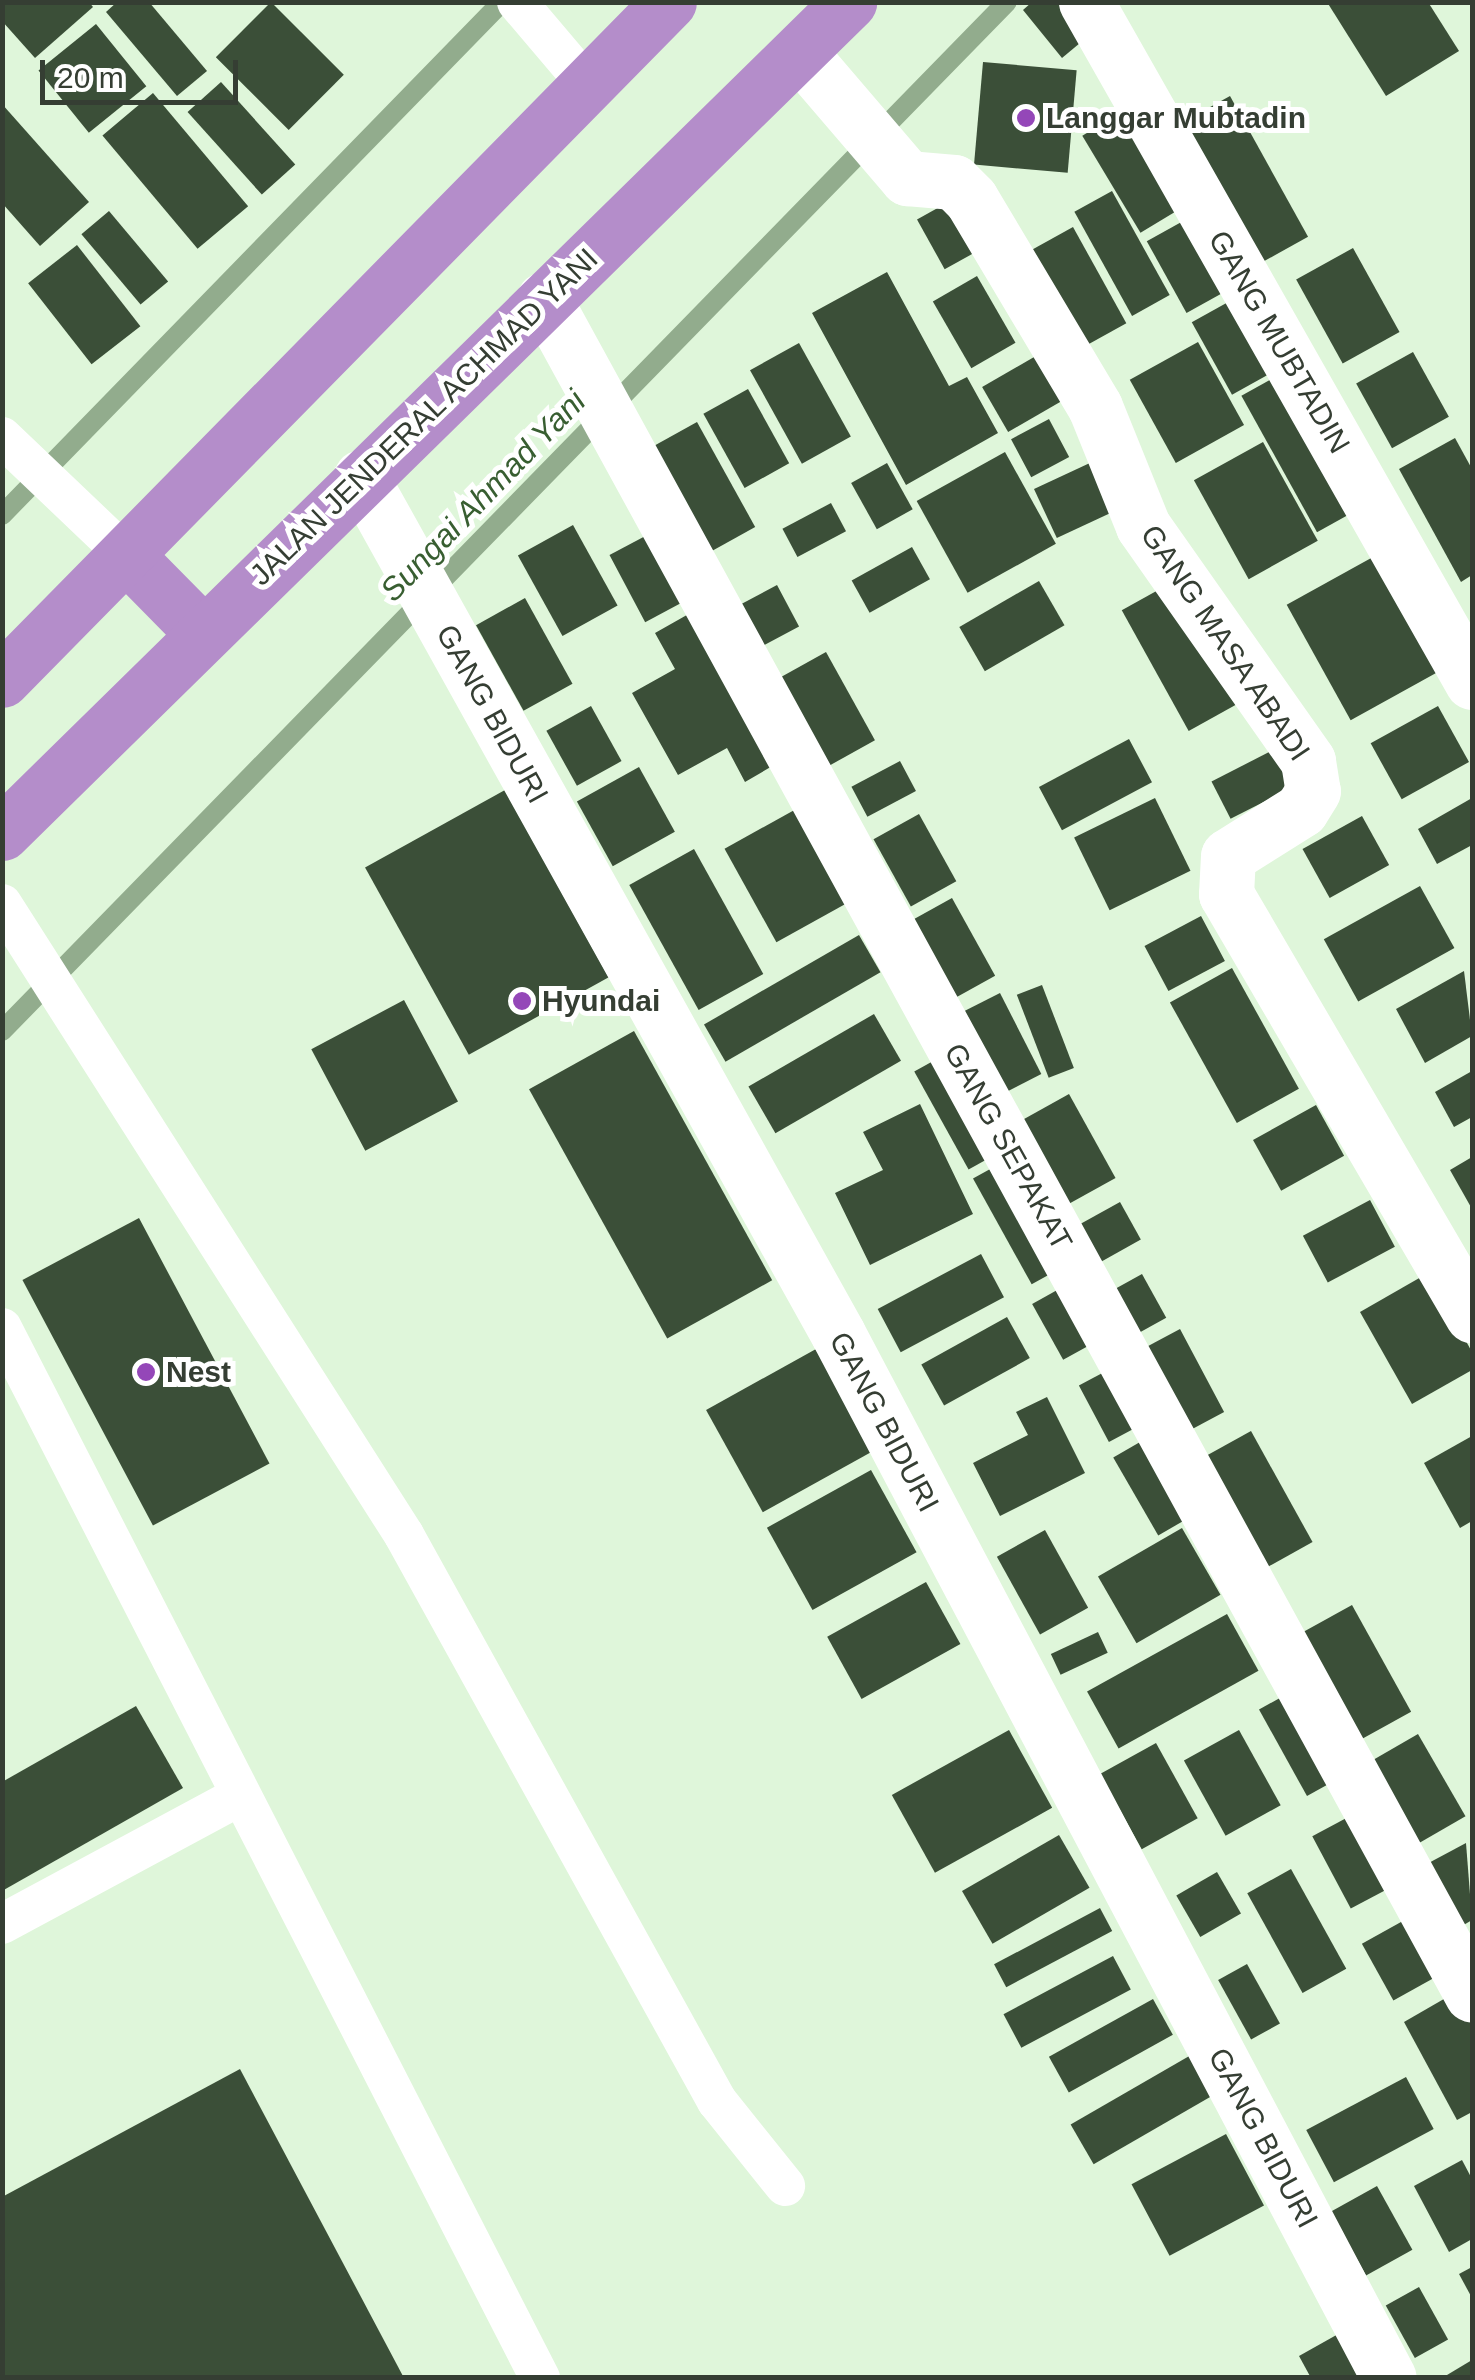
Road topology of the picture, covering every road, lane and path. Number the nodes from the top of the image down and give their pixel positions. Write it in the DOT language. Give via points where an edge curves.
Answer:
graph roads {
  1 [pos="669,2"];
  2 [pos="849,2"];
  3 [pos="1086,2"];
  4 [pos="518,3"];
  5 [pos="800,53"];
  6 [pos="589,87"];
  7 [pos="544,299"];
  8 [pos="16,452"];
  9 [pos="361,477"];
  10 [pos="126,554"];
  11 [pos="203,634"];
  12 [pos="2,680"];
  13 [pos="1472,682"];
  14 [pos="2,833"];
  15 [pos="2,904"];
  16 [pos="1472,1316"];
  17 [pos="2,1328"];
  18 [pos="238,1797"];
  19 [pos="2,1924"];
  20 [pos="1472,1995"];
  21 [pos="785,2186"];
  22 [pos="540,2378"];
  23 [pos="1390,2378"];
  1 -- 6 [label="highway"];
  2 -- 5 [label="highway, JALAN JENDERAL ACHMAD YANI"];
  3 -- 13 [label="street, GANG MUBTADIN"];
  4 -- 6 [label="lane"];
  5 -- 7 [label="highway, JALAN JENDERAL ACHMAD YANI"];
  5 -- 16 [label="street, GANG MASA ABADI" via="907,178 954,182 971,199 1095,407 1143,526 1308,762 1313,790 1300,810 1228,856 1226,894"];
  6 -- 10 [label="highway"];
  7 -- 9 [label="highway, JALAN JENDERAL ACHMAD YANI"];
  7 -- 20 [label="street, GANG SEPAKAT"];
  8 -- 10 [label="lane"];
  9 -- 11 [label="highway, JALAN JENDERAL ACHMAD YANI"];
  9 -- 23 [label="street, GANG BIDURI" via="838,1334"];
  10 -- 11 [label="highway"];
  10 -- 12 [label="highway"];
  11 -- 14 [label="highway, JALAN JENDERAL ACHMAD YANI"];
  15 -- 21 [label="lane" via="404,1535 717,2100"];
  17 -- 18 [label="lane"];
  18 -- 19 [label="lane"];
  18 -- 22 [label="lane"];
}
